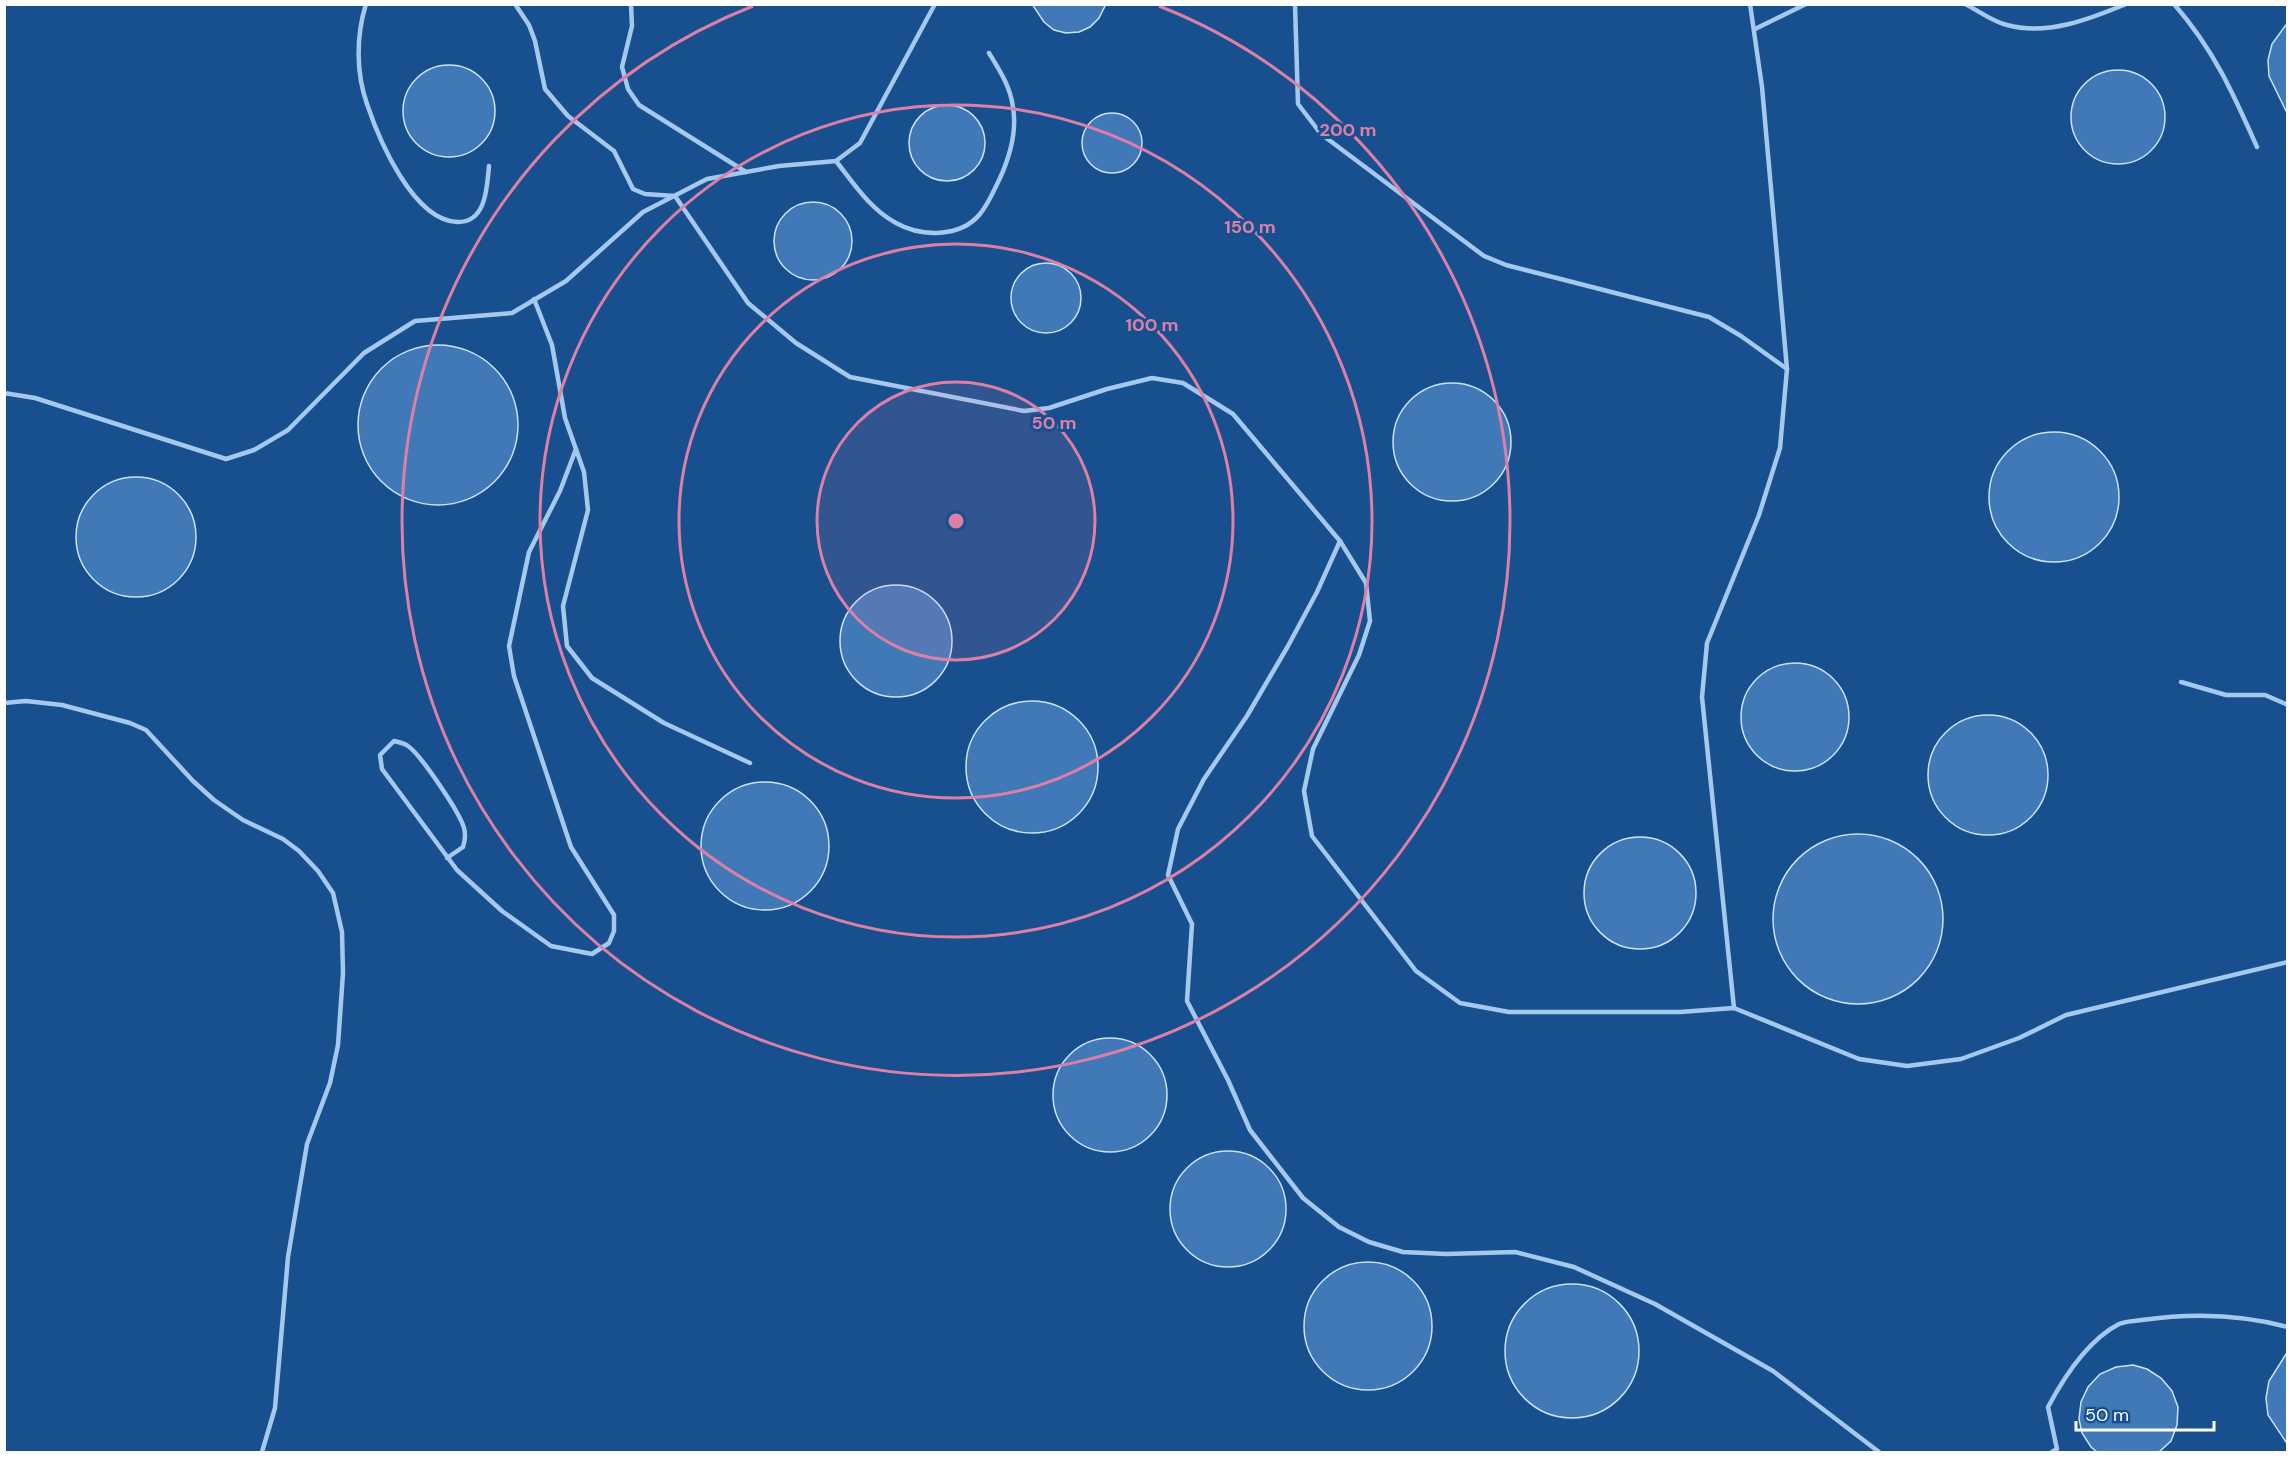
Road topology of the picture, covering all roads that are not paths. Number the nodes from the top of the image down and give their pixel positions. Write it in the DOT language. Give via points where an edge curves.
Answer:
graph roads {
  1 [pos="366,4"];
  2 [pos="515,4"];
  3 [pos="631,4"];
  4 [pos="935,4"];
  5 [pos="1295,4"];
  6 [pos="1750,4"];
  7 [pos="1806,4"];
  8 [pos="1965,4"];
  9 [pos="2126,4"];
  10 [pos="2174,4"];
  11 [pos="1755,29"];
  12 [pos="988,53"];
  13 [pos="2257,147"];
  14 [pos="836,161"];
  15 [pos="489,166"];
  16 [pos="746,172"];
  17 [pos="675,196"];
  18 [pos="534,300"];
  19 [pos="1787,369"];
  20 [pos="4,393"];
  21 [pos="576,448"];
  22 [pos="1340,541"];
  23 [pos="2181,682"];
  24 [pos="4,703"];
  25 [pos="2288,705"];
  26 [pos="750,763"];
  27 [pos="447,858"];
  28 [pos="2288,962"];
  29 [pos="1734,1008"];
  30 [pos="2288,1327"];
  31 [pos="262,1452"];
  32 [pos="1879,1452"];
  33 [pos="2052,1452"];
  1 -- 15 [label="lane" via="358,61 366,103 410,192 433,215 445,221 467,222 478,214 486,195"];
  2 -- 17 [label="lane" via="535,41 545,89 568,117 614,152 633,189"];
  3 -- 16 [label="lane" via="632,26 622,67 628,89 639,105"];
  4 -- 14 [label="lane" via="860,143"];
  5 -- 19 [label="lane" via="1298,104 1321,134 1443,227 1484,256 1506,266 1709,317"];
  6 -- 11 [label="lane"];
  7 -- 11 [label="lane"];
  8 -- 9 [label="lane" via="2006,25 2037,29 2090,19"];
  10 -- 13 [label="lane" via="2205,42 2223,73"];
  11 -- 19 [label="lane"];
  12 -- 14 [label="lane" via="1006,82 1013,108 1013,136 1008,162 992,195 979,215 967,224 948,233 922,232 898,225 865,198"];
  14 -- 16 [label="lane"];
  16 -- 17 [label="lane" via="707,180"];
  17 -- 18 [label="lane" via="643,212 566,280"];
  17 -- 22 [label="lane" via="748,303 796,343 850,377 1024,411 1049,408 1152,378 1183,383 1233,414"];
  18 -- 20 [label="lane" via="512,313 415,321 364,353 288,430 254,450 226,459 35,398"];
  18 -- 21 [label="lane" via="552,345 565,418"];
  19 -- 29 [label="lane" via="1780,448 1759,515 1707,643 1702,697"];
  21 -- 26 [label="lane" via="584,472 588,510 563,606 567,646 592,678 664,723"];
  21 -- 27 [label="lane" via="560,491 529,552 509,646 514,676 571,847 614,915 609,943 592,954 551,946 502,911"];
  22 -- 29 [label="lane" via="1366,583 1370,621 1359,655 1313,749 1304,791 1312,836 1416,971 1460,1003 1509,1012 1680,1012"];
  22 -- 32 [label="lane" via="1288,646 1204,779 1178,829 1168,875 1192,924 1187,1001 1250,1130 1304,1198 1339,1227 1369,1242 1403,1252 1515,1252 1574,1267 1655,1304 1773,1371"];
  23 -- 25 [label="lane" via="2226,695 2265,695"];
  24 -- 31 [label="lane" via="62,705 146,730 214,800 298,851 333,893 342,942 338,1046 330,1083 307,1144 288,1257 275,1408"];
  27 -- 27 [label="lane" via="382,769 380,756 394,741 407,745 424,764 464,828 463,847"];
  28 -- 29 [label="lane" via="2066,1015 2019,1038 1961,1059 1907,1066 1858,1059"];
  30 -- 33 [label="lane" via="2221,1316 2172,1316 2120,1324 2092,1345 2060,1384 2048,1407 2057,1449"];
}
